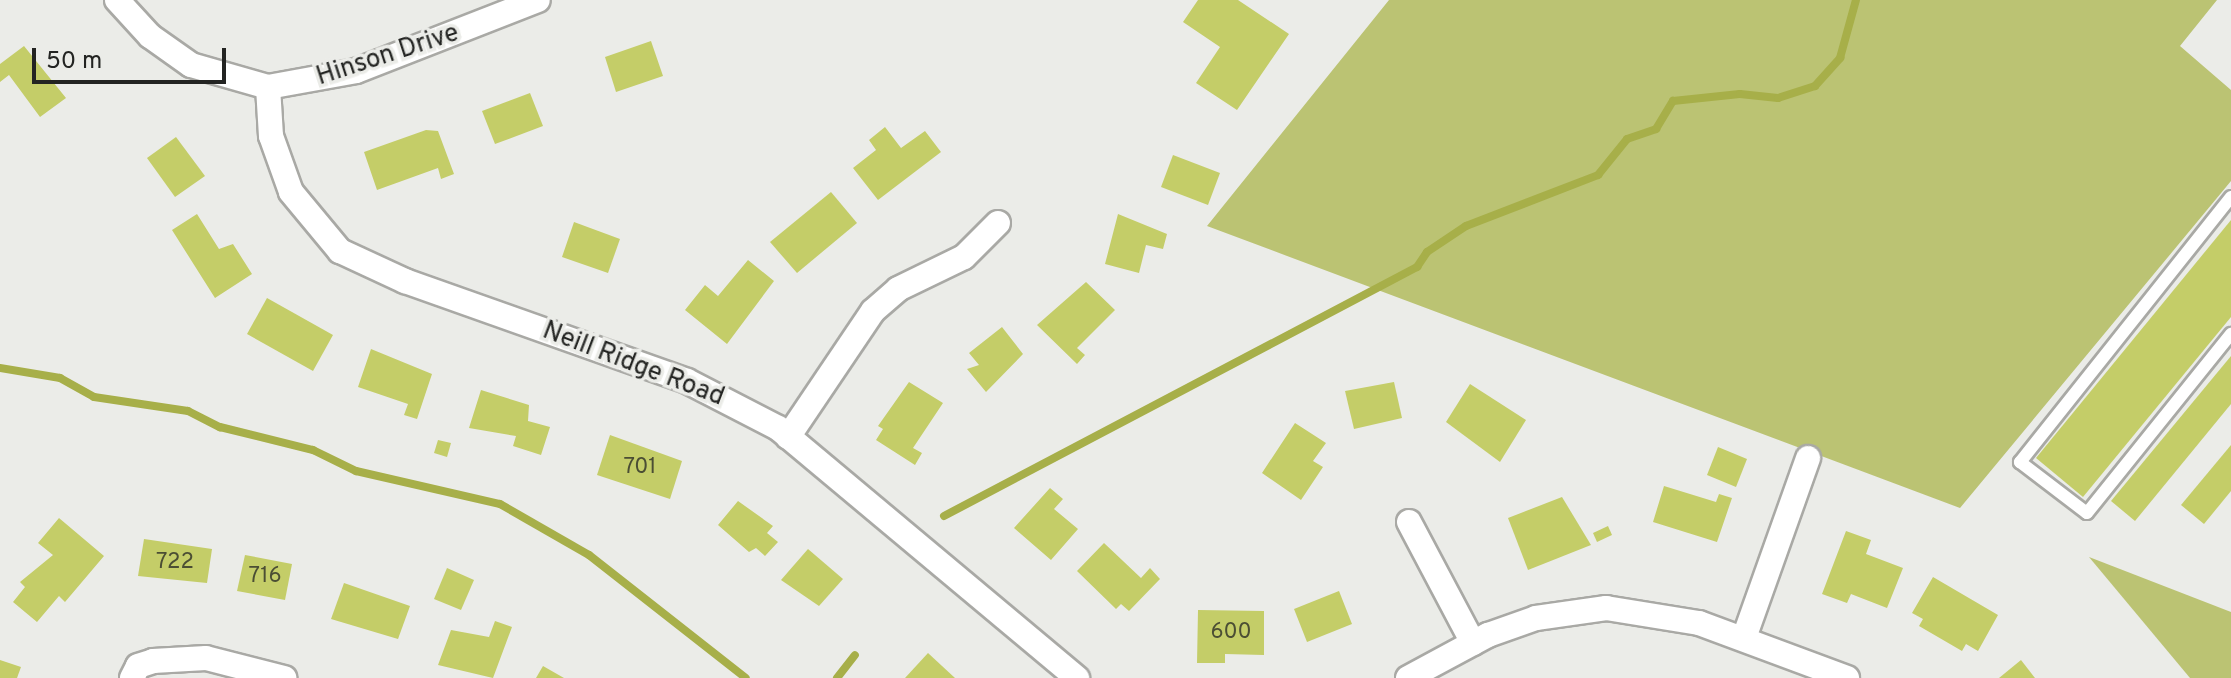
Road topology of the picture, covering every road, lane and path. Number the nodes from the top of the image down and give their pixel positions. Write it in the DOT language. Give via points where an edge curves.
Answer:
graph roads {
  1 [pos="117,0"];
  2 [pos="538,0"];
  3 [pos="268,87"];
  4 [pos="2231,197"];
  5 [pos="998,223"];
  6 [pos="2231,334"];
  7 [pos="788,437"];
  8 [pos="1808,458"];
  9 [pos="1409,522"];
  10 [pos="1744,638"];
  11 [pos="1473,643"];
  12 [pos="132,678"];
  13 [pos="284,678"];
  14 [pos="1077,678"];
  15 [pos="1408,678"];
  16 [pos="1847,678"];
  1 -- 3 [label="street, Hinson Drive" via="150,36 191,65"];
  2 -- 3 [label="street, Hinson Drive" via="356,71"];
  3 -- 7 [label="street, Neill Ridge Road" via="271,136 291,192 340,251 405,281 700,387"];
  4 -- 6 [label="lane" via="2020,462 2087,513"];
  5 -- 7 [label="street" via="964,257 898,289 873,311"];
  7 -- 14 [label="street, Neill Ridge Road"];
  8 -- 10 [label="street"];
  9 -- 11 [label="street"];
  10 -- 11 [label="street" via="1668,615 1606,608 1536,618"];
  10 -- 16 [label="street"];
  11 -- 15 [label="street"];
  12 -- 13 [label="street" via="138,666 153,661 206,658"];
}
